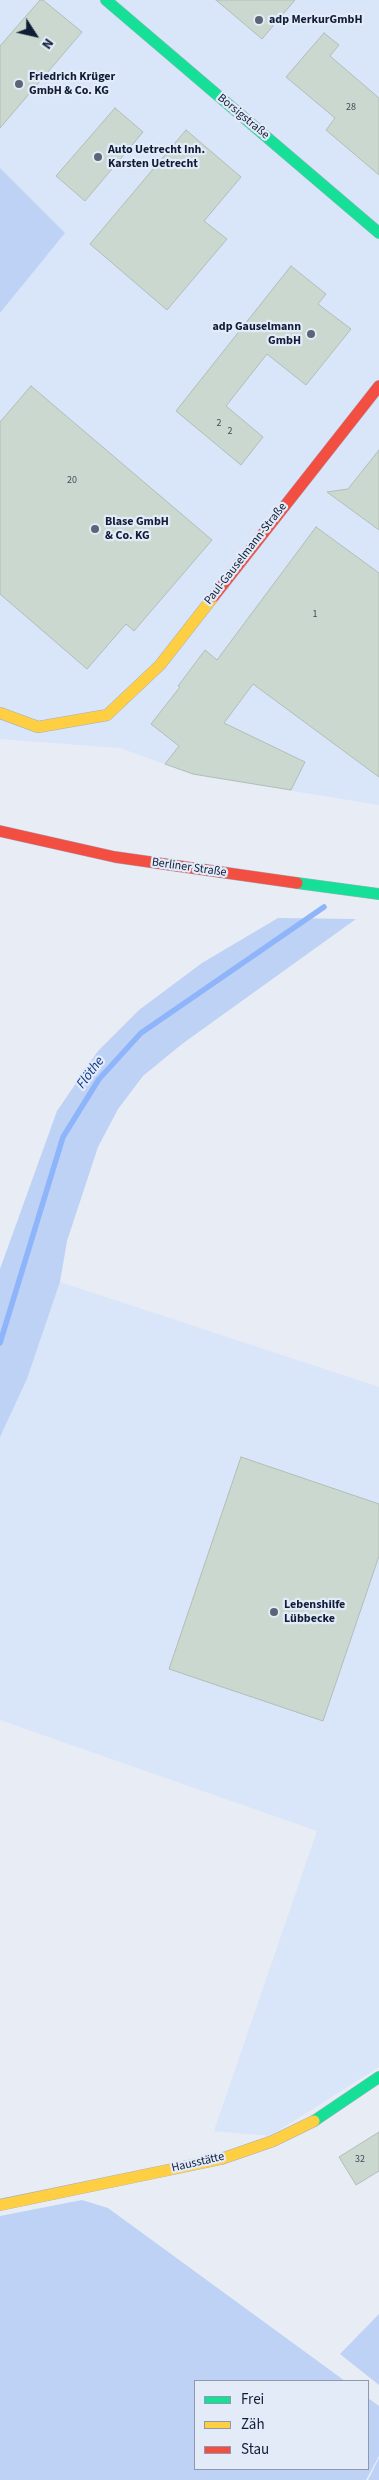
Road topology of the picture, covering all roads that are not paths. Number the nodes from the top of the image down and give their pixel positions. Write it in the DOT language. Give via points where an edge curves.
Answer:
graph roads {
  1 [pos="106,0"];
  2 [pos="379,233"];
  3 [pos="379,386"];
  4 [pos="0,714"];
  5 [pos="0,831"];
  6 [pos="379,894"];
  7 [pos="379,2077"];
  8 [pos="0,2205"];
  1 -- 2 [label="street, Borsigstraße"];
  3 -- 4 [label="street, Paul-Gauselmann-Straße" via="160,665 107,715 38,728"];
  5 -- 6 [label="street, Berliner Straße" via="115,857"];
  7 -- 8 [label="street, Hausstätte" via="317,2120 273,2141 221,2159"];
}
